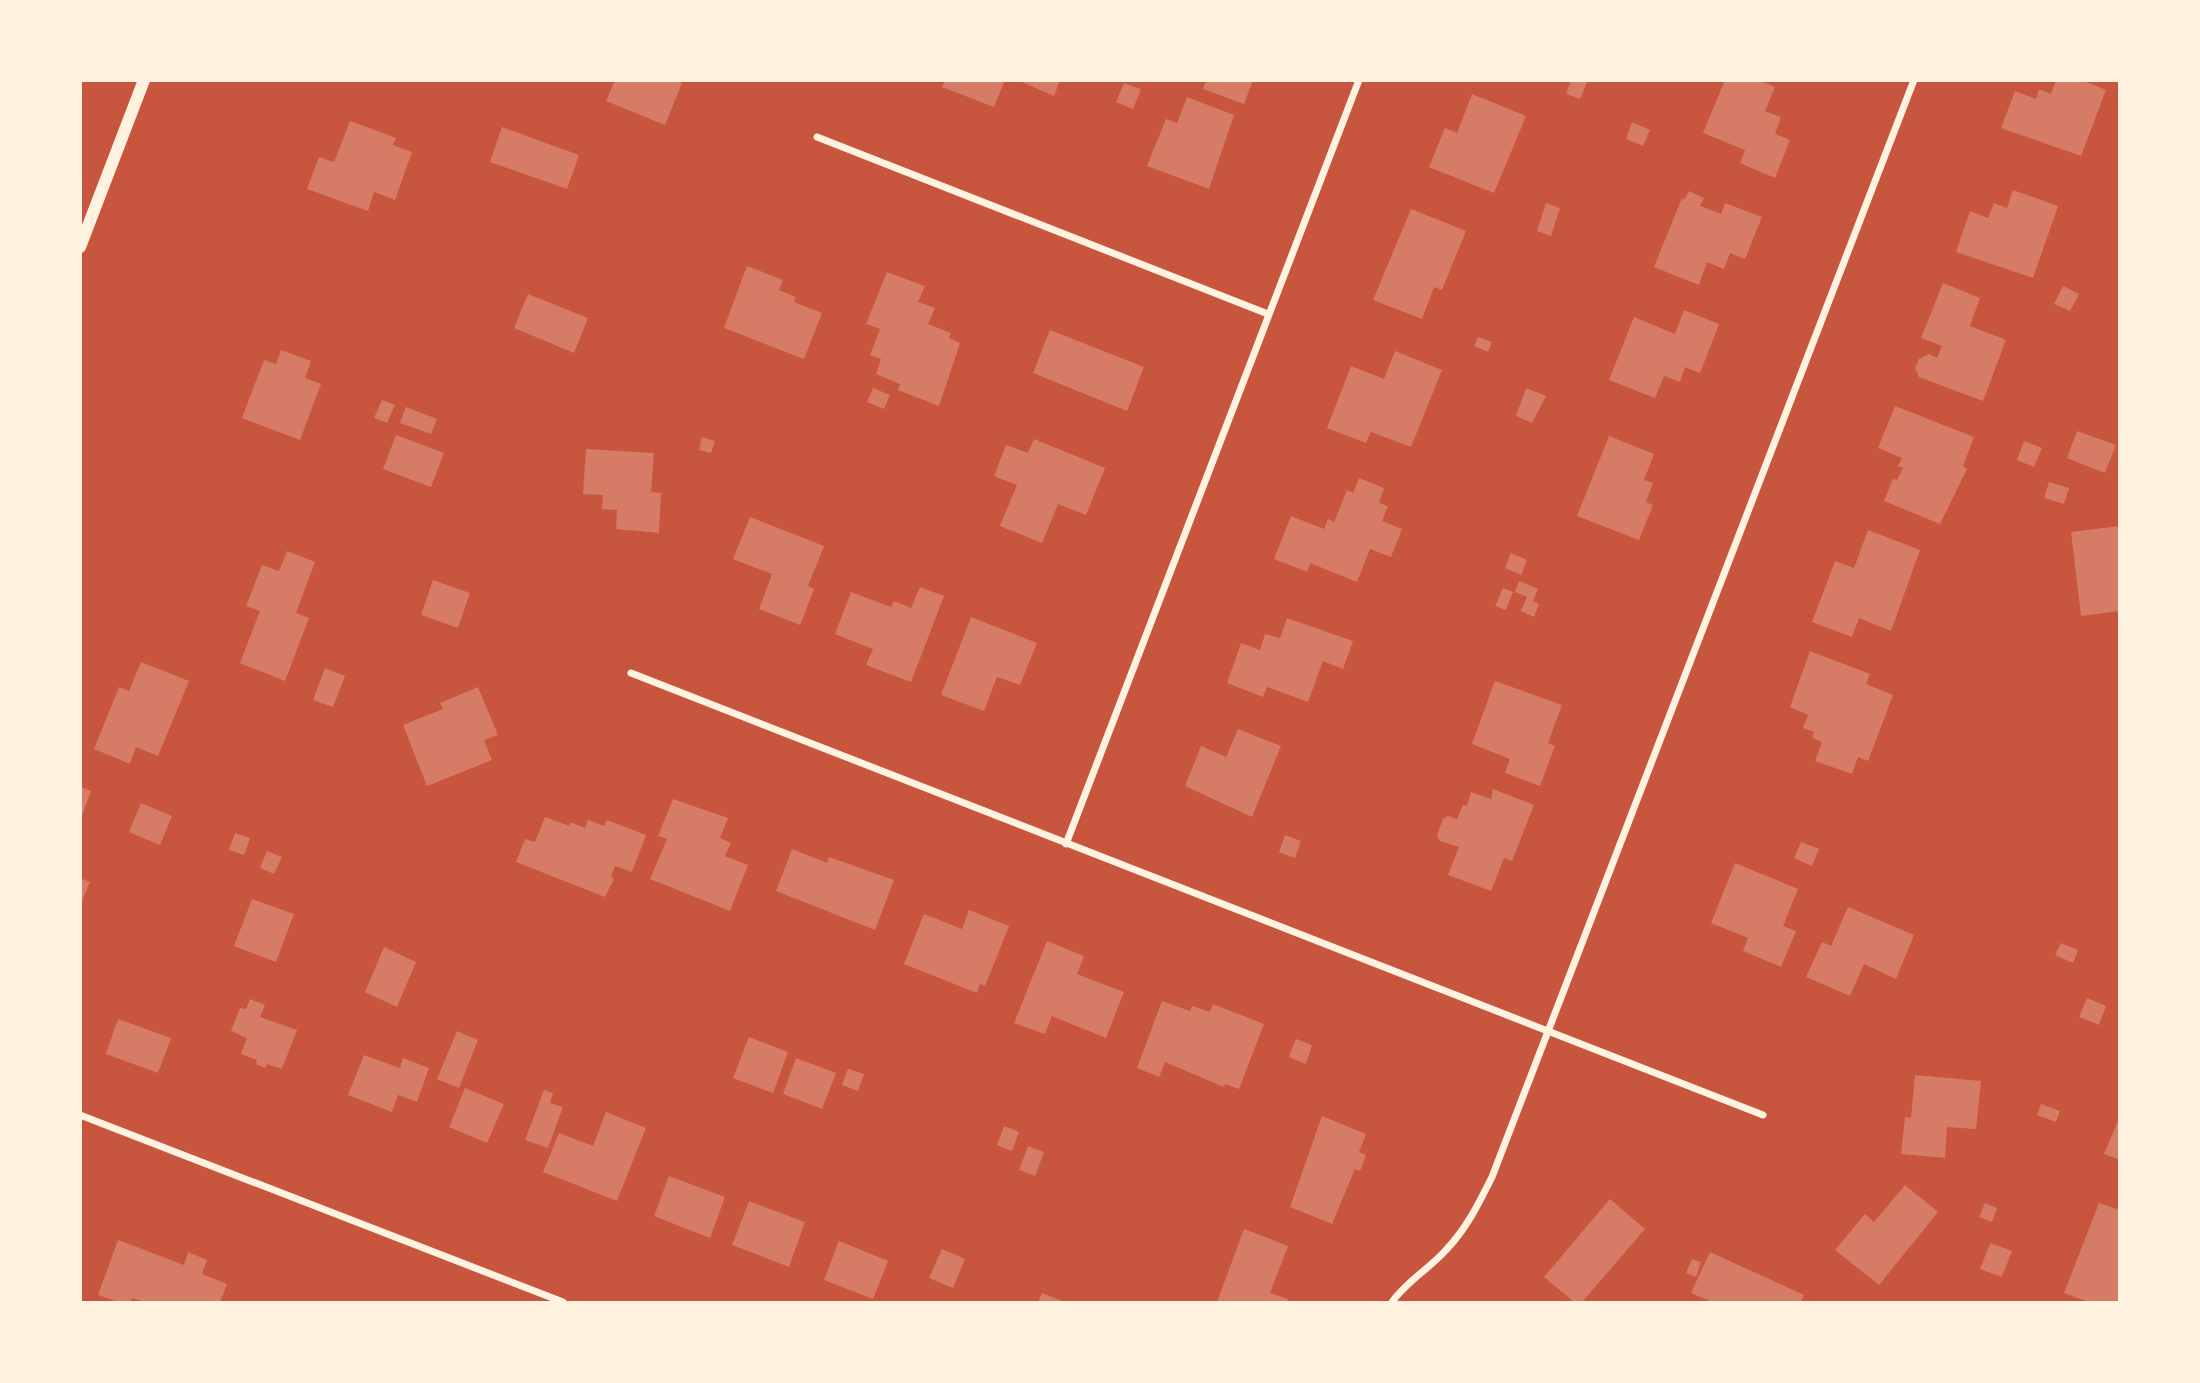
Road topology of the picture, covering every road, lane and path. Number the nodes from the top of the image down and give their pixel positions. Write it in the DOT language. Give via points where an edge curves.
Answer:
graph roads {
  1 [pos="145,80"];
  2 [pos="1359,80"];
  3 [pos="1914,80"];
  4 [pos="817,137"];
  5 [pos="80,247"];
  6 [pos="1269,314"];
  7 [pos="631,673"];
  8 [pos="1066,844"];
  9 [pos="1549,1031"];
  10 [pos="80,1115"];
  11 [pos="1763,1115"];
  12 [pos="564,1303"];
  13 [pos="1392,1303"];
  1 -- 5 [label="street"];
  2 -- 6 [label="street"];
  3 -- 9 [label="street"];
  4 -- 6 [label="street"];
  6 -- 8 [label="street"];
  7 -- 8 [label="street"];
  8 -- 9 [label="street"];
  9 -- 11 [label="street"];
  9 -- 13 [label="street" via="1471,1219"];
  10 -- 12 [label="street"];
}
